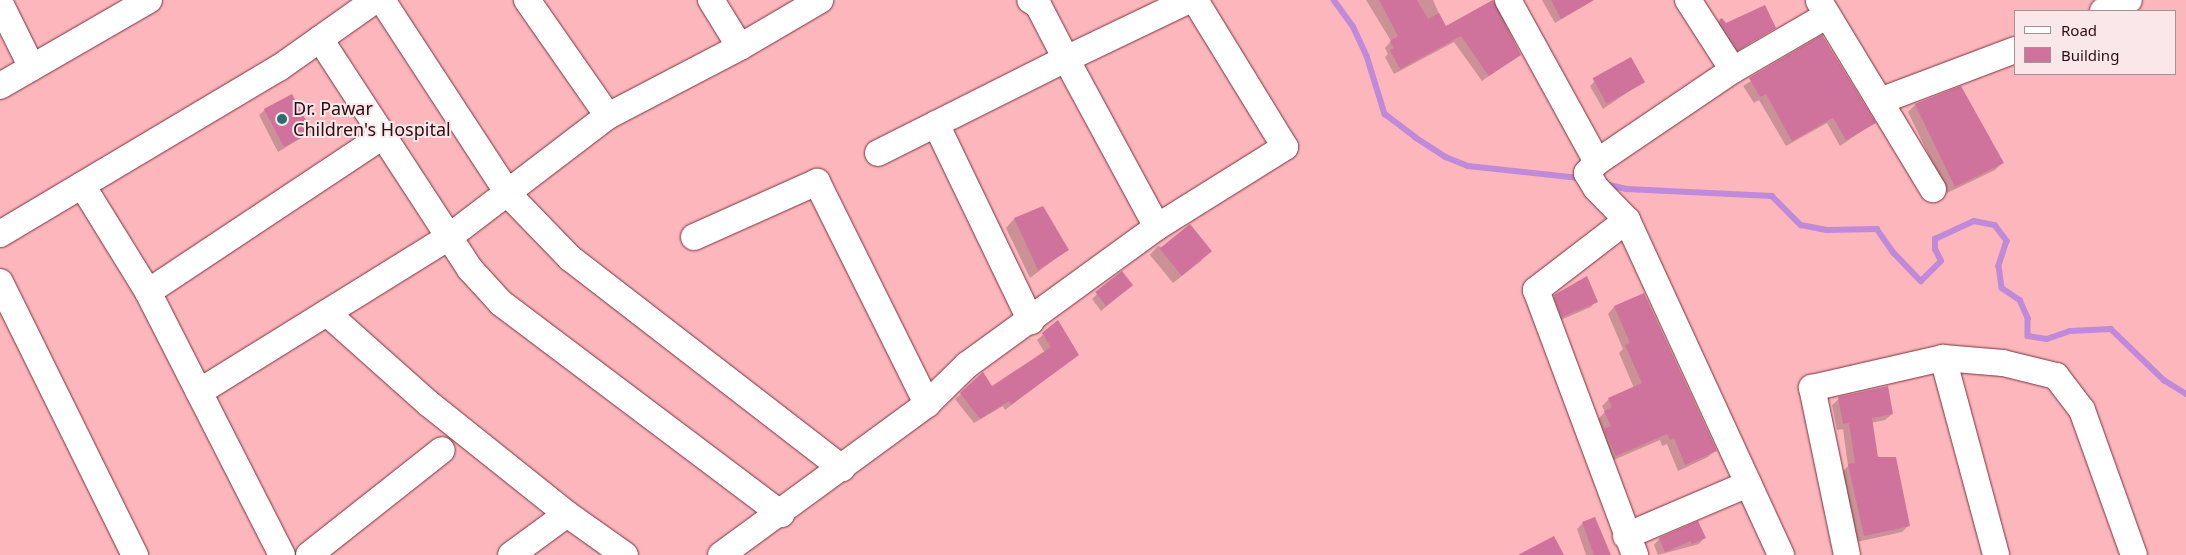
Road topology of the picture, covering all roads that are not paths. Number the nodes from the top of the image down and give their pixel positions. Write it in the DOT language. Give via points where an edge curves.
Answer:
graph roads {
  1 [pos="149,0"];
  2 [pos="374,0"];
  3 [pos="382,0"];
  4 [pos="527,0"];
  5 [pos="711,0"];
  6 [pos="820,0"];
  7 [pos="1010,0"];
  8 [pos="1021,0"];
  9 [pos="1030,0"];
  10 [pos="1188,0"];
  11 [pos="1195,0"];
  12 [pos="1508,0"];
  13 [pos="1688,0"];
  14 [pos="2129,0"];
  15 [pos="0,3"];
  16 [pos="1823,8"];
  17 [pos="2105,10"];
  18 [pos="320,39"];
  19 [pos="740,47"];
  20 [pos="2014,50"];
  21 [pos="1066,59"];
  22 [pos="32,68"];
  23 [pos="1733,70"];
  24 [pos="0,86"];
  25 [pos="1880,101"];
  26 [pos="608,116"];
  27 [pos="936,124"];
  28 [pos="383,136"];
  29 [pos="878,153"];
  30 [pos="1593,174"];
  31 [pos="82,185"];
  32 [pos="1933,189"];
  33 [pos="509,195"];
  34 [pos="1627,220"];
  35 [pos="1157,227"];
  36 [pos="0,234"];
  37 [pos="449,237"];
  38 [pos="694,237"];
  39 [pos="0,282"];
  40 [pos="148,292"];
  41 [pos="327,312"];
  42 [pos="1031,321"];
  43 [pos="1943,358"];
  44 [pos="199,392"];
  45 [pos="927,404"];
  46 [pos="442,450"];
  47 [pos="842,468"];
  48 [pos="1748,484"];
  49 [pos="567,514"];
  50 [pos="780,514"];
  51 [pos="1630,546"];
  52 [pos="135,555"];
  53 [pos="282,555"];
  54 [pos="309,555"];
  55 [pos="511,555"];
  56 [pos="625,555"];
  57 [pos="721,555"];
  58 [pos="1781,555"];
  59 [pos="1847,555"];
  60 [pos="1996,555"];
  61 [pos="2134,555"];
  1 -- 22 [label="street"];
  2 -- 18 [label="street"];
  3 -- 33 [label="street"];
  4 -- 26 [label="street"];
  5 -- 19 [label="street"];
  6 -- 19 [label="street"];
  7 -- 8 [label="street"];
  9 -- 21 [label="street" via="1038,5"];
  10 -- 21 [label="street"];
  11 -- 35 [label="street" via="1284,146"];
  12 -- 30 [label="street"];
  13 -- 23 [label="street"];
  14 -- 17 [label="street"];
  15 -- 22 [label="street"];
  16 -- 23 [label="street"];
  16 -- 25 [label="street"];
  18 -- 28 [label="street"];
  18 -- 31 [label="street" via="279,68"];
  19 -- 26 [label="street"];
  20 -- 25 [label="street"];
  21 -- 27 [label="street"];
  21 -- 35 [label="street"];
  22 -- 24 [label="street"];
  23 -- 30 [label="street"];
  25 -- 32 [label="street"];
  26 -- 33 [label="street"];
  27 -- 29 [label="street"];
  27 -- 42 [label="street"];
  28 -- 37 [label="street"];
  28 -- 40 [label="street"];
  30 -- 34 [label="street"];
  31 -- 36 [label="street"];
  31 -- 40 [label="street"];
  33 -- 37 [label="street"];
  33 -- 47 [label="street" via="570,258"];
  34 -- 48 [label="street"];
  34 -- 51 [label="street" via="1536,290"];
  35 -- 42 [label="street"];
  37 -- 41 [label="street"];
  37 -- 50 [label="street" via="470,269 501,303"];
  38 -- 45 [label="street" via="817,182"];
  39 -- 52 [label="street"];
  40 -- 44 [label="street"];
  41 -- 44 [label="street"];
  41 -- 49 [label="street" via="414,392"];
  42 -- 45 [label="street" via="967,365"];
  43 -- 59 [label="street" via="1812,388"];
  43 -- 60 [label="street"];
  43 -- 61 [label="street" via="2003,363 2056,376 2082,410"];
  44 -- 53 [label="street"];
  45 -- 47 [label="street"];
  46 -- 54 [label="street"];
  47 -- 50 [label="street"];
  48 -- 51 [label="street"];
  48 -- 58 [label="street"];
  49 -- 55 [label="street"];
  49 -- 56 [label="street"];
  50 -- 57 [label="street"];
}
